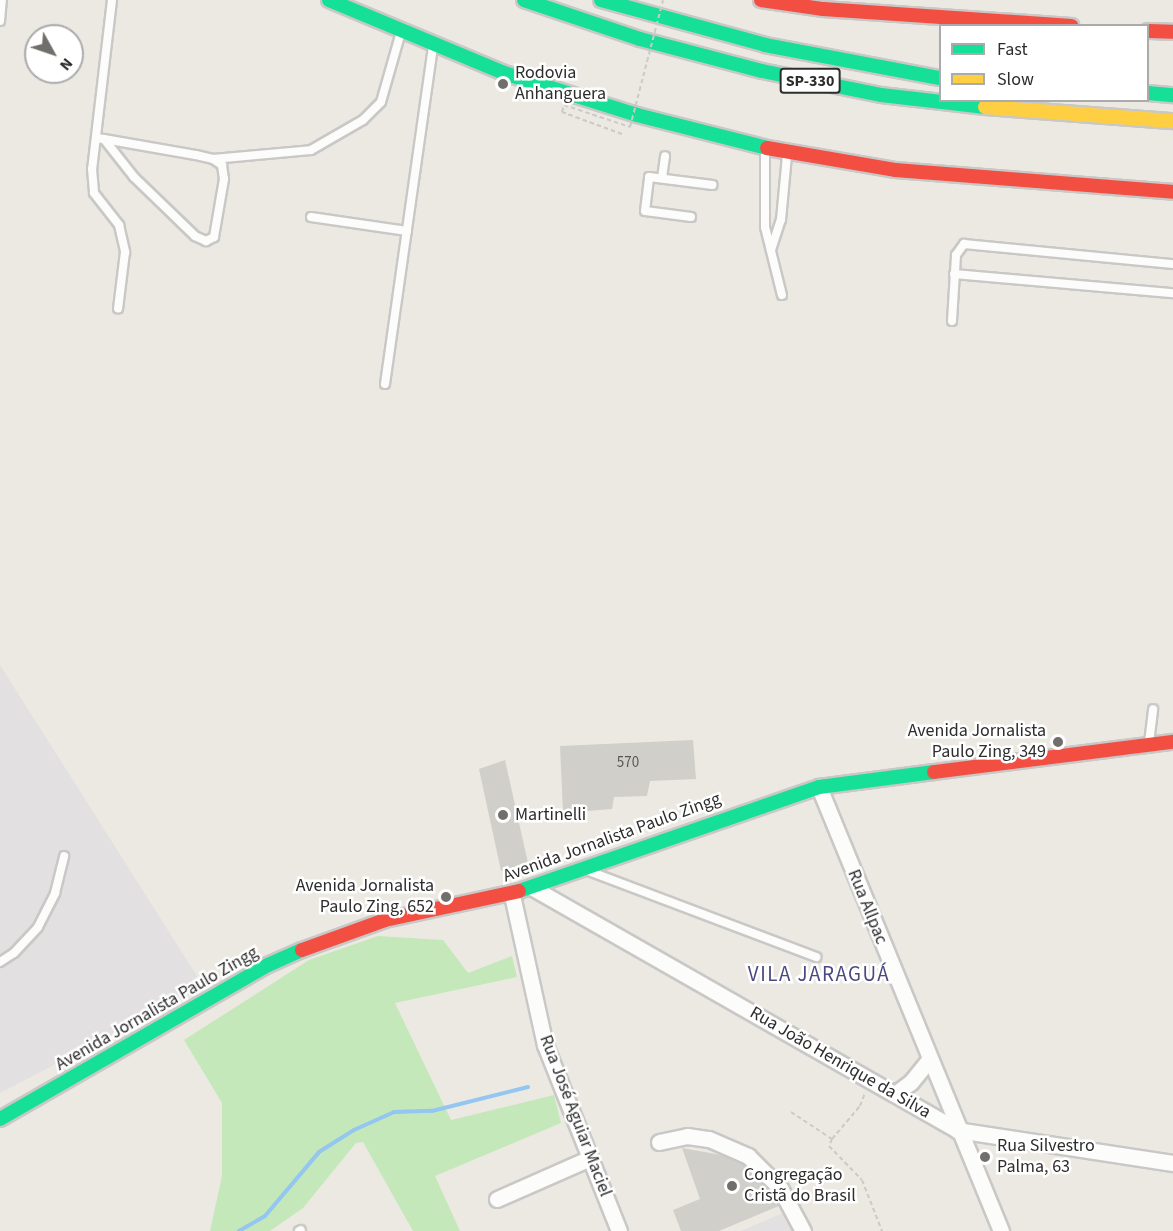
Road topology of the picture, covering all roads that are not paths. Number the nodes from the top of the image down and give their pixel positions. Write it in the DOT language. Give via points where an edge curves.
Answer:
graph roads {
  1 [pos="2,0"];
  2 [pos="112,0"];
  3 [pos="329,0"];
  4 [pos="524,0"];
  5 [pos="601,0"];
  6 [pos="617,0"];
  7 [pos="761,0"];
  8 [pos="816,4"];
  9 [pos="652,17"];
  10 [pos="0,21"];
  11 [pos="1048,24"];
  12 [pos="401,31"];
  13 [pos="1149,31"];
  14 [pos="1173,32"];
  15 [pos="433,45"];
  16 [pos="939,78"];
  17 [pos="1149,93"];
  18 [pos="1173,95"];
  19 [pos="939,101"];
  20 [pos="953,102"];
  21 [pos="1106,117"];
  22 [pos="1173,121"];
  23 [pos="1173,127"];
  24 [pos="100,139"];
  25 [pos="765,148"];
  26 [pos="787,152"];
  27 [pos="665,156"];
  28 [pos="213,159"];
  29 [pos="662,178"];
  30 [pos="712,185"];
  31 [pos="1173,192"];
  32 [pos="311,217"];
  33 [pos="691,217"];
  34 [pos="407,231"];
  35 [pos="771,250"];
  36 [pos="1173,264"];
  37 [pos="954,274"];
  38 [pos="1173,293"];
  39 [pos="782,295"];
  40 [pos="118,309"];
  41 [pos="952,321"];
  42 [pos="385,384"];
  43 [pos="1153,709"];
  44 [pos="1173,742"];
  45 [pos="1149,746"];
  46 [pos="819,787"];
  47 [pos="64,856"];
  48 [pos="584,870"];
  49 [pos="533,888"];
  50 [pos="512,895"];
  51 [pos="816,957"];
  52 [pos="0,962"];
  53 [pos="929,1060"];
  54 [pos="895,1094"];
  55 [pos="0,1119"];
  56 [pos="957,1130"];
  57 [pos="659,1142"];
  58 [pos="590,1158"];
  59 [pos="1173,1162"];
  60 [pos="497,1199"];
  61 [pos="619,1231"];
  62 [pos="803,1231"];
  63 [pos="1001,1231"];
  1 -- 10 [label="lane"];
  2 -- 24 [label="lane"];
  3 -- 12 [label="main road"];
  4 -- 19 [label="main road, SP-330" via="640,39 762,71 881,95"];
  5 -- 9 [label="main road, SP-330"];
  6 -- 9 [label="main road"];
  7 -- 8 [label="main road"];
  8 -- 11 [label="main road"];
  9 -- 16 [label="main road, SP-330" via="840,63"];
  12 -- 15 [label="main road"];
  12 -- 28 [label="lane" via="381,102 363,120 311,150"];
  13 -- 14 [label="main road"];
  15 -- 25 [label="main road" via="516,77 627,112"];
  15 -- 34 [label="lane"];
  17 -- 18 [label="main road"];
  20 -- 21 [label="main road, SP-330"];
  21 -- 22 [label="main road, SP-330"];
  21 -- 23 [label="main road"];
  24 -- 28 [label="lane"];
  24 -- 28 [label="lane" via="195,236 206,241 214,237 218,224 224,179 222,165"];
  24 -- 40 [label="lane" via="94,193 119,225 124,252"];
  25 -- 26 [label="main road"];
  25 -- 35 [label="lane" via="765,227"];
  26 -- 31 [label="main road" via="896,170"];
  26 -- 35 [label="lane" via="781,219"];
  27 -- 29 [label="lane"];
  29 -- 30 [label="lane"];
  29 -- 33 [label="lane" via="649,177 645,211"];
  32 -- 34 [label="lane"];
  34 -- 42 [label="lane"];
  35 -- 39 [label="lane"];
  36 -- 37 [label="lane" via="964,244 957,251"];
  37 -- 38 [label="lane"];
  37 -- 41 [label="lane"];
  43 -- 45 [label="lane"];
  44 -- 45 [label="main road, Avenida Jornalista Paulo Zingg"];
  45 -- 46 [label="main road, Avenida Jornalista Paulo Zingg" via="915,772"];
  46 -- 48 [label="main road, Avenida Jornalista Paulo Zingg"];
  46 -- 53 [label="street, Rua Allpac"];
  47 -- 52 [label="lane" via="55,893 38,927"];
  48 -- 49 [label="main road, Avenida Jornalista Paulo Zingg"];
  48 -- 51 [label="lane"];
  49 -- 50 [label="main road, Avenida Jornalista Paulo Zingg"];
  49 -- 54 [label="street, Rua João Henrique da Silva"];
  50 -- 55 [label="main road, Avenida Jornalista Paulo Zingg" via="385,920 333,936 268,965"];
  50 -- 58 [label="street, Rua José Aguiar Maciel" via="545,1045"];
  53 -- 54 [label="street"];
  53 -- 56 [label="street, Rua Allpac"];
  54 -- 56 [label="street, Rua João Henrique da Silva"];
  56 -- 59 [label="street, Rua João Henrique da Silva"];
  56 -- 63 [label="street, Rua Allpac"];
  57 -- 62 [label="street" via="687,1136 709,1139 748,1156 780,1188"];
  58 -- 60 [label="street"];
  58 -- 61 [label="street, Rua José Aguiar Maciel"];
}
